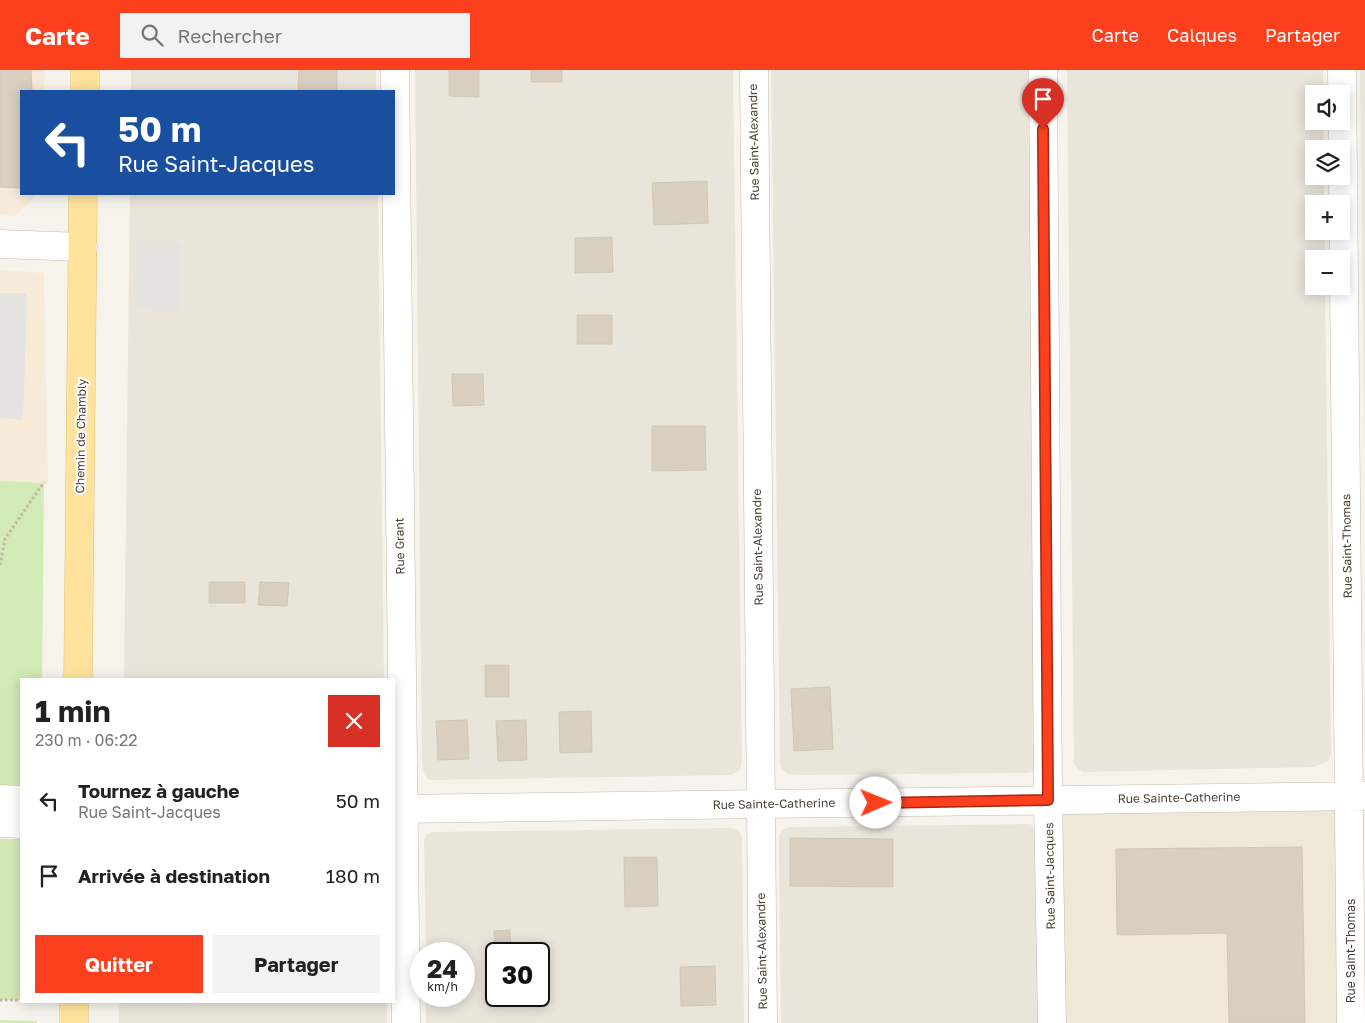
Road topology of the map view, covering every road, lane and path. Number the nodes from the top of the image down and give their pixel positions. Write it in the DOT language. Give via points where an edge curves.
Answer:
graph roads {
  1 [pos="85,70"];
  2 [pos="395,70"];
  3 [pos="754,70"];
  4 [pos="1043,70"];
  5 [pos="1342,70"];
  6 [pos="85,90"];
  7 [pos="83,195"];
  8 [pos="0,244"];
  9 [pos="83,247"];
  10 [pos="44,482"];
  11 [pos="0,535"];
  12 [pos="5,539"];
  13 [pos="0,565"];
  14 [pos="78,678"];
  15 [pos="1358,796"];
  16 [pos="0,799"];
  17 [pos="20,800"];
  18 [pos="1048,800"];
  19 [pos="760,805"];
  20 [pos="399,809"];
  21 [pos="0,823"];
  22 [pos="20,824"];
  23 [pos="0,1000"];
  24 [pos="20,1000"];
  25 [pos="74,1003"];
  26 [pos="74,1023"];
  27 [pos="406,1023"];
  28 [pos="763,1023"];
  29 [pos="1052,1023"];
  30 [pos="1351,1023"];
  1 -- 6 [label="main road"];
  2 -- 20 [label="street, Rue Grant"];
  3 -- 19 [label="street, Rue Saint-Alexandre"];
  4 -- 18 [label="street, Rue Saint-Jacques"];
  5 -- 15 [label="street, Rue Saint-Thomas"];
  7 -- 9 [label="main road, Chemin de Chambly"];
  8 -- 9 [label="street"];
  9 -- 14 [label="main road, Chemin de Chambly"];
  10 -- 12 [label="path"];
  11 -- 12 [label="path"];
  12 -- 13 [label="path"];
  15 -- 18 [label="street, Rue Sainte-Catherine"];
  15 -- 30 [label="street, Rue Saint-Thomas"];
  16 -- 17 [label="street"];
  18 -- 19 [label="street, Rue Sainte-Catherine"];
  18 -- 29 [label="street, Rue Saint-Jacques"];
  19 -- 20 [label="street, Rue Sainte-Catherine"];
  19 -- 28 [label="street, Rue Saint-Alexandre"];
  20 -- 27 [label="street, Rue Grant"];
  21 -- 22 [label="street"];
  23 -- 24 [label="path"];
  25 -- 26 [label="main road"];
}
